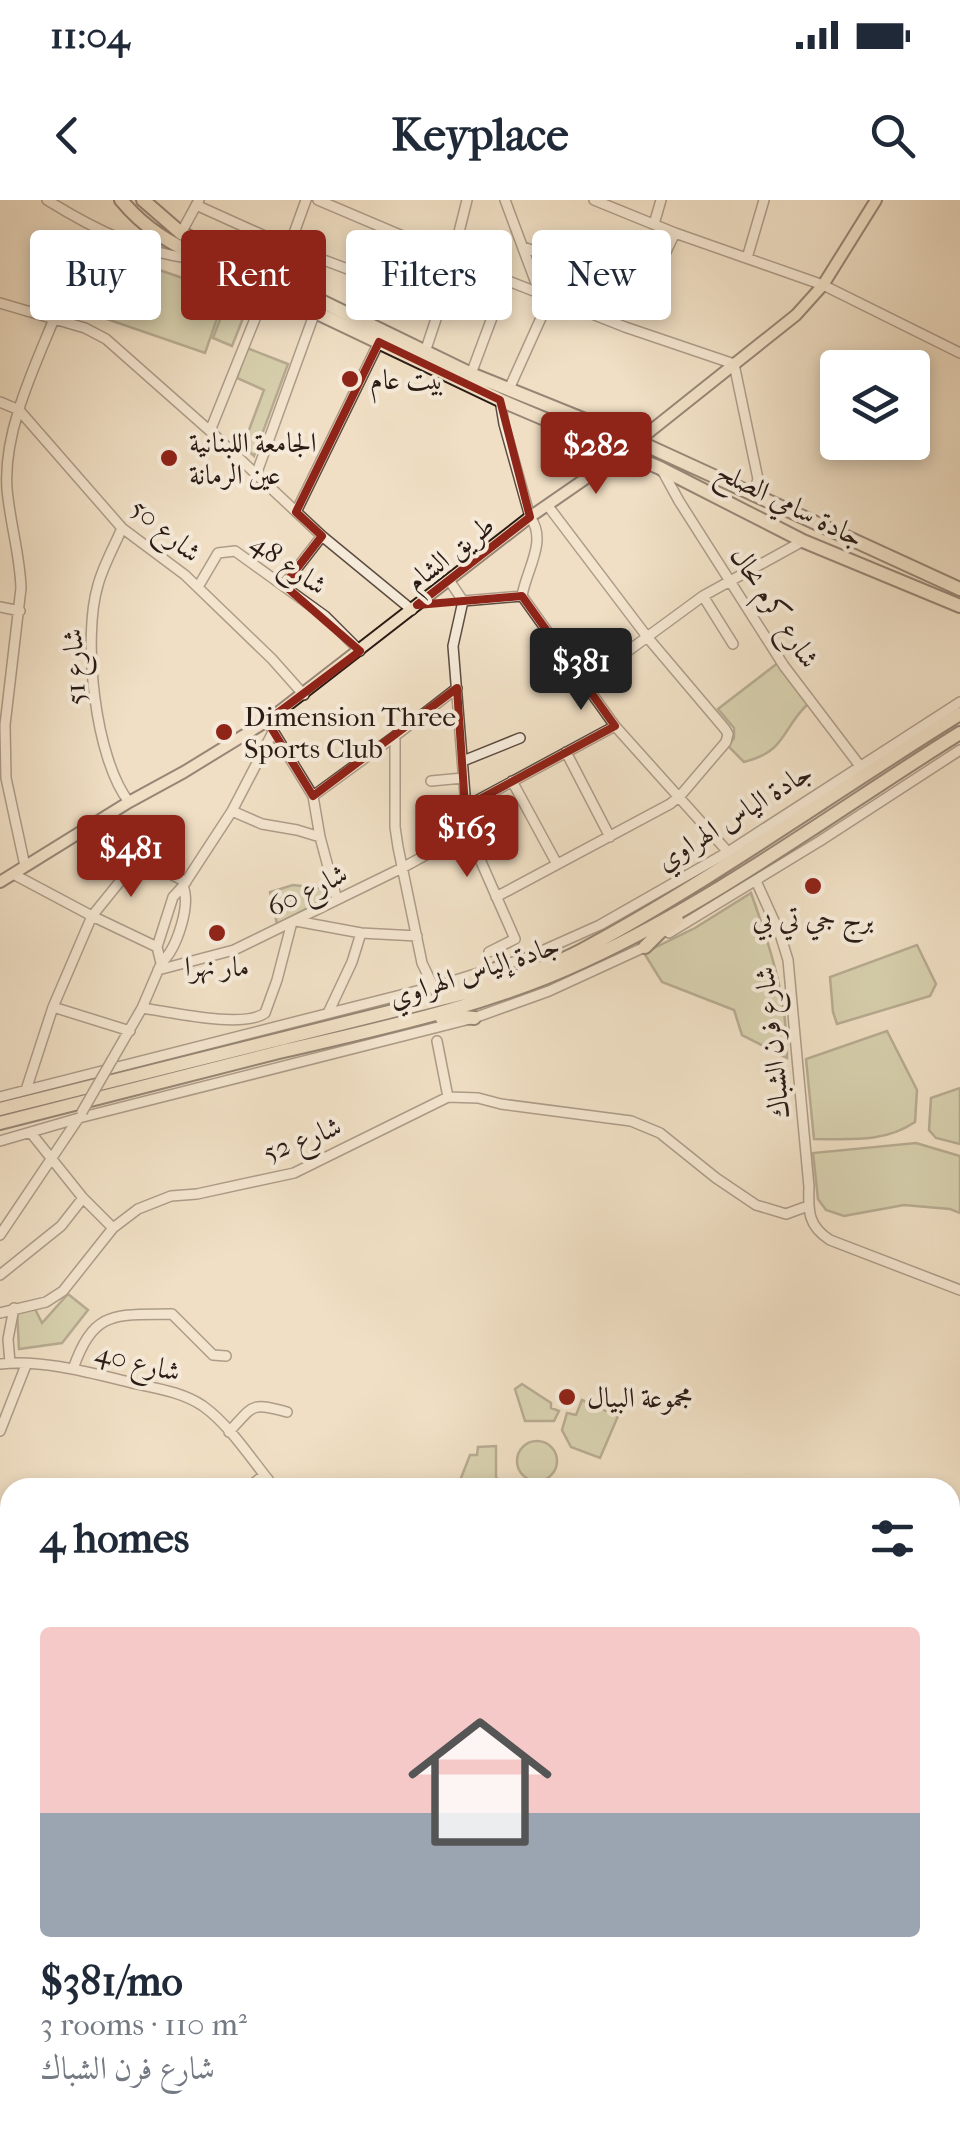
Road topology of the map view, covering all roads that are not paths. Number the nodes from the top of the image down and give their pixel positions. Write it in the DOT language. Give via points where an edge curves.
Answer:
graph roads {
  1 [pos="47,200"];
  2 [pos="121,200"];
  3 [pos="143,200"];
  4 [pos="306,200"];
  5 [pos="318,200"];
  6 [pos="467,200"];
  7 [pos="505,200"];
  8 [pos="594,200"];
  9 [pos="661,200"];
  10 [pos="764,200"];
  11 [pos="871,202"];
  12 [pos="198,203"];
  13 [pos="654,224"];
  14 [pos="183,230"];
  15 [pos="254,230"];
  16 [pos="295,230"];
  17 [pos="390,230"];
  18 [pos="460,230"];
  19 [pos="181,233"];
  20 [pos="674,233"];
  21 [pos="181,246"];
  22 [pos="523,247"];
  23 [pos="181,256"];
  24 [pos="747,258"];
  25 [pos="532,267"];
  26 [pos="822,285"];
  27 [pos="0,302"];
  28 [pos="326,307"];
  29 [pos="30,311"];
  30 [pos="326,317"];
  31 [pos="54,320"];
  32 [pos="57,320"];
  33 [pos="256,320"];
  34 [pos="312,320"];
  35 [pos="436,320"];
  36 [pos="491,320"];
  37 [pos="535,320"];
  38 [pos="608,320"];
  39 [pos="379,342"];
  40 [pos="426,352"];
  41 [pos="960,354"];
  42 [pos="734,364"];
  43 [pos="471,374"];
  44 [pos="504,395"];
  45 [pos="0,402"];
  46 [pos="19,410"];
  47 [pos="210,431"];
  48 [pos="636,442"];
  49 [pos="624,452"];
  50 [pos="660,468"];
  51 [pos="256,475"];
  52 [pos="4,487"];
  53 [pos="752,495"];
  54 [pos="548,506"];
  55 [pos="296,512"];
  56 [pos="530,517"];
  57 [pos="122,528"];
  58 [pos="322,536"];
  59 [pos="804,540"];
  60 [pos="450,580"];
  61 [pos="730,580"];
  62 [pos="284,585"];
  63 [pos="198,588"];
  64 [pos="960,589"];
  65 [pos="522,596"];
  66 [pos="702,596"];
  67 [pos="464,601"];
  68 [pos="960,606"];
  69 [pos="0,607"];
  70 [pos="412,610"];
  71 [pos="20,611"];
  72 [pos="648,638"];
  73 [pos="734,644"];
  74 [pos="360,650"];
  75 [pos="583,684"];
  76 [pos="457,688"];
  77 [pos="304,695"];
  78 [pos="960,702"];
  79 [pos="960,714"];
  80 [pos="615,726"];
  81 [pos="270,727"];
  82 [pos="960,733"];
  83 [pos="396,736"];
  84 [pos="520,738"];
  85 [pos="960,750"];
  86 [pos="566,752"];
  87 [pos="462,761"];
  88 [pos="860,766"];
  89 [pos="464,778"];
  90 [pos="431,781"];
  91 [pos="512,781"];
  92 [pos="313,796"];
  93 [pos="680,796"];
  94 [pos="130,802"];
  95 [pos="465,807"];
  96 [pos="232,811"];
  97 [pos="98,822"];
  98 [pos="468,832"];
  99 [pos="320,837"];
  100 [pos="610,837"];
  101 [pos="728,852"];
  102 [pos="139,858"];
  103 [pos="557,864"];
  104 [pos="25,866"];
  105 [pos="402,868"];
  106 [pos="14,874"];
  107 [pos="756,881"];
  108 [pos="0,882"];
  109 [pos="184,884"];
  110 [pos="699,892"];
  111 [pos="496,898"];
  112 [pos="338,900"];
  113 [pos="625,912"];
  114 [pos="92,916"];
  115 [pos="294,921"];
  116 [pos="361,933"];
  117 [pos="416,936"];
  118 [pos="644,947"];
  119 [pos="157,948"];
  120 [pos="489,952"];
  121 [pos="526,958"];
  122 [pos="160,967"];
  123 [pos="499,967"];
  124 [pos="429,985"];
  125 [pos="53,1007"];
  126 [pos="142,1008"];
  127 [pos="401,1009"];
  128 [pos="330,1011"];
  129 [pos="474,1018"];
  130 [pos="386,1027"];
  131 [pos="130,1031"];
  132 [pos="437,1041"];
  133 [pos="26,1090"];
  134 [pos="0,1096"];
  135 [pos="448,1098"];
  136 [pos="0,1109"];
  137 [pos="81,1115"];
  138 [pos="0,1123"];
  139 [pos="31,1133"];
  140 [pos="0,1141"];
  141 [pos="51,1158"];
  142 [pos="84,1198"];
  143 [pos="808,1206"];
  144 [pos="113,1228"];
  145 [pos="0,1235"];
  146 [pos="0,1276"];
  147 [pos="960,1290"];
  148 [pos="14,1308"];
  149 [pos="0,1312"];
  150 [pos="226,1356"];
  151 [pos="5,1364"];
  152 [pos="26,1365"];
  153 [pos="73,1368"];
  154 [pos="287,1412"];
  155 [pos="0,1431"];
  156 [pos="230,1432"];
  157 [pos="264,1475"];
  158 [pos="260,1478"];
  159 [pos="267,1478"];
  1 -- 23 [label="street" via="88,225"];
  2 -- 21 [label="highway, جادة سامي الصلح" via="145,226"];
  3 -- 19 [label="highway, جادة سامي الصلح"];
  4 -- 16 [label="street"];
  5 -- 17 [label="street"];
  6 -- 18 [label="street"];
  7 -- 22 [label="street"];
  8 -- 13 [label="street"];
  9 -- 13 [label="street"];
  10 -- 24 [label="street"];
  11 -- 26 [label="main road, طريق الشام"];
  12 -- 14 [label="street"];
  12 -- 15 [label="street"];
  13 -- 20 [label="street"];
  20 -- 22 [label="street" via="652,281 642,288"];
  20 -- 24 [label="street"];
  22 -- 25 [label="street"];
  24 -- 26 [label="street"];
  26 -- 41 [label="street"];
  26 -- 42 [label="main road, طريق الشام"];
  27 -- 29 [label="street"];
  28 -- 40 [label="highway, جادة سامي الصلح"];
  30 -- 39 [label="highway, جادة سامي الصلح"];
  31 -- 46 [label="street"];
  32 -- 47 [label="street" via="106,340"];
  33 -- 47 [label="street"];
  34 -- 51 [label="street"];
  35 -- 40 [label="street"];
  36 -- 43 [label="street"];
  37 -- 44 [label="street"];
  38 -- 42 [label="street"];
  39 -- 44 [label="highway, جادة سامي الصلح"];
  39 -- 55 [label="street"];
  40 -- 43 [label="highway, جادة سامي الصلح"];
  42 -- 48 [label="main road, طريق الشام"];
  42 -- 53 [label="street" via="758,479"];
  43 -- 44 [label="highway, جادة سامي الصلح"];
  44 -- 48 [label="highway, جادة سامي الصلح"];
  44 -- 49 [label="highway, جادة سامي الصلح"];
  44 -- 56 [label="street" via="504,424"];
  45 -- 46 [label="street, شارع 50"];
  46 -- 52 [label="street"];
  46 -- 57 [label="street, شارع 50"];
  47 -- 51 [label="street"];
  48 -- 49 [label="main road, طريق الشام"];
  48 -- 53 [label="highway, جادة سامي الصلح"];
  49 -- 50 [label="highway, جادة سامي الصلح"];
  49 -- 54 [label="main road, طريق الشام"];
  50 -- 59 [label="highway, جادة سامي الصلح"];
  50 -- 61 [label="street, شارع كرم ىحال"];
  51 -- 55 [label="street"];
  52 -- 71 [label="street" via="20,567"];
  53 -- 64 [label="highway, جادة سامي الصلح"];
  54 -- 56 [label="main road, طريق الشام"];
  54 -- 72 [label="street"];
  55 -- 58 [label="street"];
  56 -- 60 [label="main road, طريق الشام"];
  56 -- 65 [label="street" via="539,538"];
  57 -- 63 [label="street, شارع 50"];
  57 -- 94 [label="street, شارع 51" via="97,586 92,653 104,749"];
  58 -- 62 [label="street"];
  58 -- 70 [label="street"];
  59 -- 61 [label="street"];
  59 -- 68 [label="highway, جادة سامي الصلح"];
  60 -- 67 [label="street"];
  60 -- 70 [label="main road, طريق الشام"];
  61 -- 66 [label="street"];
  61 -- 88 [label="street, شارع كرم ىحال" via="784,666"];
  62 -- 63 [label="street, شارع 48" via="231,550 218,553"];
  62 -- 74 [label="street, شارع 48"];
  63 -- 77 [label="street, شارع 50"];
  65 -- 67 [label="street"];
  65 -- 75 [label="street"];
  66 -- 72 [label="street"];
  66 -- 73 [label="street"];
  67 -- 76 [label="street" via="453,646"];
  69 -- 71 [label="street"];
  70 -- 74 [label="main road, طريق الشام"];
  71 -- 104 [label="street" via="5,725 6,778"];
  72 -- 75 [label="street"];
  72 -- 93 [label="street" via="728,737"];
  74 -- 77 [label="main road, طريق الشام"];
  75 -- 80 [label="street"];
  76 -- 83 [label="street"];
  76 -- 87 [label="street"];
  77 -- 81 [label="main road, طريق الشام"];
  78 -- 88 [label="street, جادة الياس الهراوي"];
  79 -- 110 [label="highway, جادة إلياس الهراوي"];
  80 -- 86 [label="street"];
  80 -- 93 [label="street"];
  81 -- 92 [label="street"];
  81 -- 94 [label="main road, طريق الشام"];
  81 -- 96 [label="street"];
  82 -- 110 [label="highway, جادة إلياس الهراوي"];
  83 -- 92 [label="street"];
  83 -- 105 [label="street"];
  84 -- 87 [label="street"];
  85 -- 107 [label="street"];
  86 -- 91 [label="street"];
  86 -- 100 [label="street"];
  87 -- 89 [label="street"];
  88 -- 101 [label="street, جادة الياس الهراوي"];
  89 -- 90 [label="street"];
  89 -- 95 [label="street"];
  91 -- 95 [label="street"];
  91 -- 103 [label="street"];
  92 -- 99 [label="street"];
  93 -- 100 [label="street"];
  93 -- 101 [label="street"];
  94 -- 97 [label="main road, طريق الشام"];
  95 -- 98 [label="street"];
  96 -- 99 [label="street"];
  96 -- 109 [label="street"];
  97 -- 102 [label="street"];
  97 -- 104 [label="main road, طريق الشام"];
  98 -- 105 [label="street, شارع 60"];
  98 -- 111 [label="street"];
  99 -- 112 [label="street"];
  100 -- 103 [label="street"];
  101 -- 113 [label="street, جادة الياس الهراوي"];
  102 -- 109 [label="street"];
  102 -- 114 [label="street"];
  103 -- 111 [label="street"];
  104 -- 106 [label="main road, طريق الشام"];
  105 -- 112 [label="street, شارع 60"];
  105 -- 117 [label="street"];
  106 -- 108 [label="main road, طريق الشام"];
  106 -- 114 [label="street"];
  107 -- 118 [label="street, جادة إلياس الهراوي"];
  107 -- 143 [label="street, شارع فرن الشباك" via="788,960"];
  109 -- 119 [label="street" via="173,897"];
  109 -- 122 [label="street" via="184,914"];
  110 -- 113 [label="highway"];
  110 -- 118 [label="highway" via="690,911"];
  110 -- 127 [label="highway, جادة إلياس الهراوي" via="543,967"];
  110 -- 130 [label="highway, جادة إلياس الهراوي" via="619,944 544,978"];
  111 -- 120 [label="street" via="515,938"];
  112 -- 115 [label="street, شارع 60"];
  113 -- 121 [label="street, جادة الياس الهراوي"];
  114 -- 119 [label="street"];
  114 -- 125 [label="street"];
  115 -- 116 [label="street"];
  115 -- 122 [label="street, شارع 60" via="234,950"];
  115 -- 126 [label="street" via="261,1017 238,1021"];
  116 -- 117 [label="street"];
  116 -- 128 [label="street"];
  117 -- 124 [label="street"];
  118 -- 129 [label="street, جادة إلياس الهراوي"];
  119 -- 122 [label="street"];
  121 -- 123 [label="street, جادة إلياس الهراوي"];
  122 -- 126 [label="street"];
  123 -- 124 [label="street, جادة إلياس الهراوي"];
  123 -- 127 [label="highway" via="484,979"];
  124 -- 128 [label="street, جادة إلياس الهراوي"];
  125 -- 131 [label="street"];
  125 -- 133 [label="street"];
  126 -- 131 [label="street"];
  127 -- 136 [label="highway, جادة إلياس الهراوي"];
  128 -- 133 [label="street, جادة إلياس الهراوي"];
  129 -- 130 [label="highway"];
  129 -- 137 [label="street, جادة إلياس الهراوي"];
  130 -- 138 [label="highway, جادة إلياس الهراوي"];
  131 -- 137 [label="street, bridge"];
  132 -- 135 [label="street"];
  133 -- 134 [label="street, جادة إلياس الهراوي"];
  135 -- 143 [label="street" via="631,1121 660,1133 756,1205 786,1214"];
  135 -- 144 [label="street, شارع 52" via="294,1173 171,1196"];
  137 -- 139 [label="street, جادة إلياس الهراوي"];
  137 -- 141 [label="street"];
  139 -- 140 [label="street, جادة إلياس الهراوي"];
  139 -- 141 [label="street"];
  141 -- 142 [label="street"];
  141 -- 145 [label="street"];
  142 -- 144 [label="street"];
  142 -- 146 [label="street"];
  143 -- 147 [label="street" via="814,1228 830,1240"];
  144 -- 148 [label="street, شارع 52" via="63,1291"];
  148 -- 149 [label="street, شارع 52"];
  148 -- 151 [label="street"];
  150 -- 153 [label="street" via="213,1355 172,1314 133,1314 90,1332"];
  151 -- 152 [label="street, شارع 40"];
  152 -- 153 [label="street, شارع 40"];
  152 -- 155 [label="street"];
  153 -- 156 [label="street, شارع 40" via="180,1394"];
  154 -- 156 [label="street" via="259,1404"];
  156 -- 157 [label="street, شارع 40"];
  157 -- 158 [label="street"];
  157 -- 159 [label="street, شارع 40"];
}
